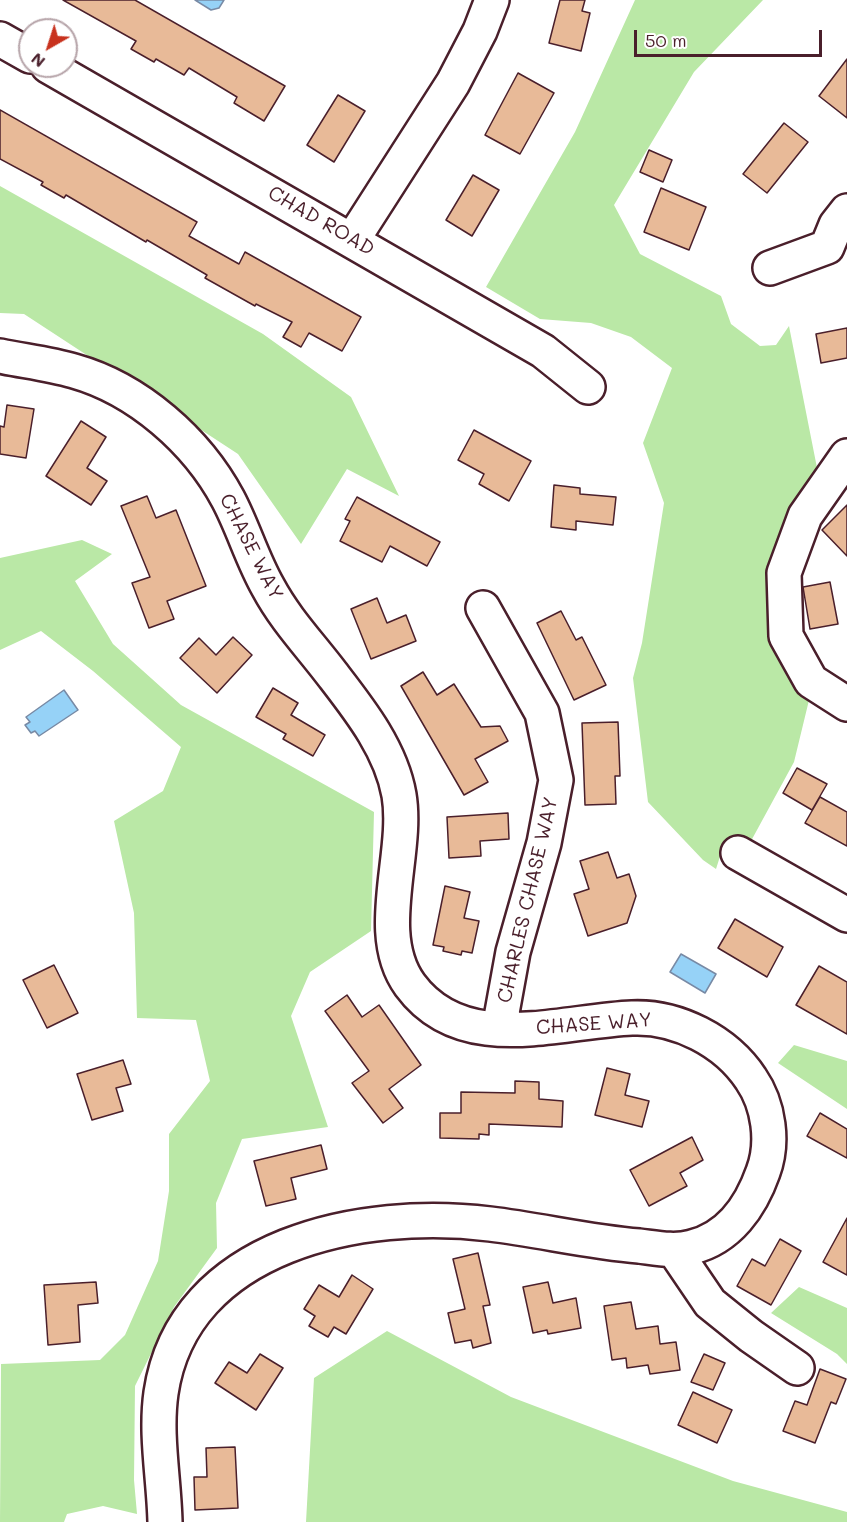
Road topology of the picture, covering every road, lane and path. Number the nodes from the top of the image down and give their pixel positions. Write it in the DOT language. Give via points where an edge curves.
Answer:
graph roads {
  1 [pos="492,0"];
  2 [pos="0,39"];
  3 [pos="18,49"];
  4 [pos="69,78"];
  5 [pos="847,211"];
  6 [pos="353,239"];
  7 [pos="837,254"];
  8 [pos="770,268"];
  9 [pos="0,356"];
  10 [pos="588,387"];
  11 [pos="847,456"];
  12 [pos="483,608"];
  13 [pos="847,704"];
  14 [pos="738,853"];
  15 [pos="847,915"];
  16 [pos="499,1029"];
  17 [pos="674,1250"];
  18 [pos="797,1368"];
  19 [pos="165,1522"];
  1 -- 6 [label="street" via="453,83"];
  2 -- 3 [label="street"];
  4 -- 6 [label="street, CHAD ROAD"];
  5 -- 7 [label="street" via="836,225"];
  6 -- 10 [label="street, CHAD ROAD" via="543,351"];
  7 -- 8 [label="street"];
  9 -- 16 [label="street, CHASE WAY" via="75,371 129,396 174,431 212,473 228,498 268,588 365,719 392,773 399,795 400,837 394,893 396,951 406,980 428,1006 454,1022"];
  11 -- 13 [label="street" via="805,516 784,573 786,636 811,681"];
  12 -- 16 [label="street, CHARLES CHASE WAY" via="542,712 556,780 544,843 513,952"];
  14 -- 15 [label="street"];
  16 -- 17 [label="street, CHASE WAY" via="551,1029 632,1018 658,1019 711,1040 752,1080 765,1107 769,1135 766,1165 755,1193 739,1217 719,1236 694,1247"];
  17 -- 18 [label="street" via="710,1303"];
  17 -- 19 [label="street, CHASE WAY" via="608,1244 485,1223 406,1222 346,1230 264,1255 239,1269 196,1309 170,1361 161,1390 159,1418"];
}
